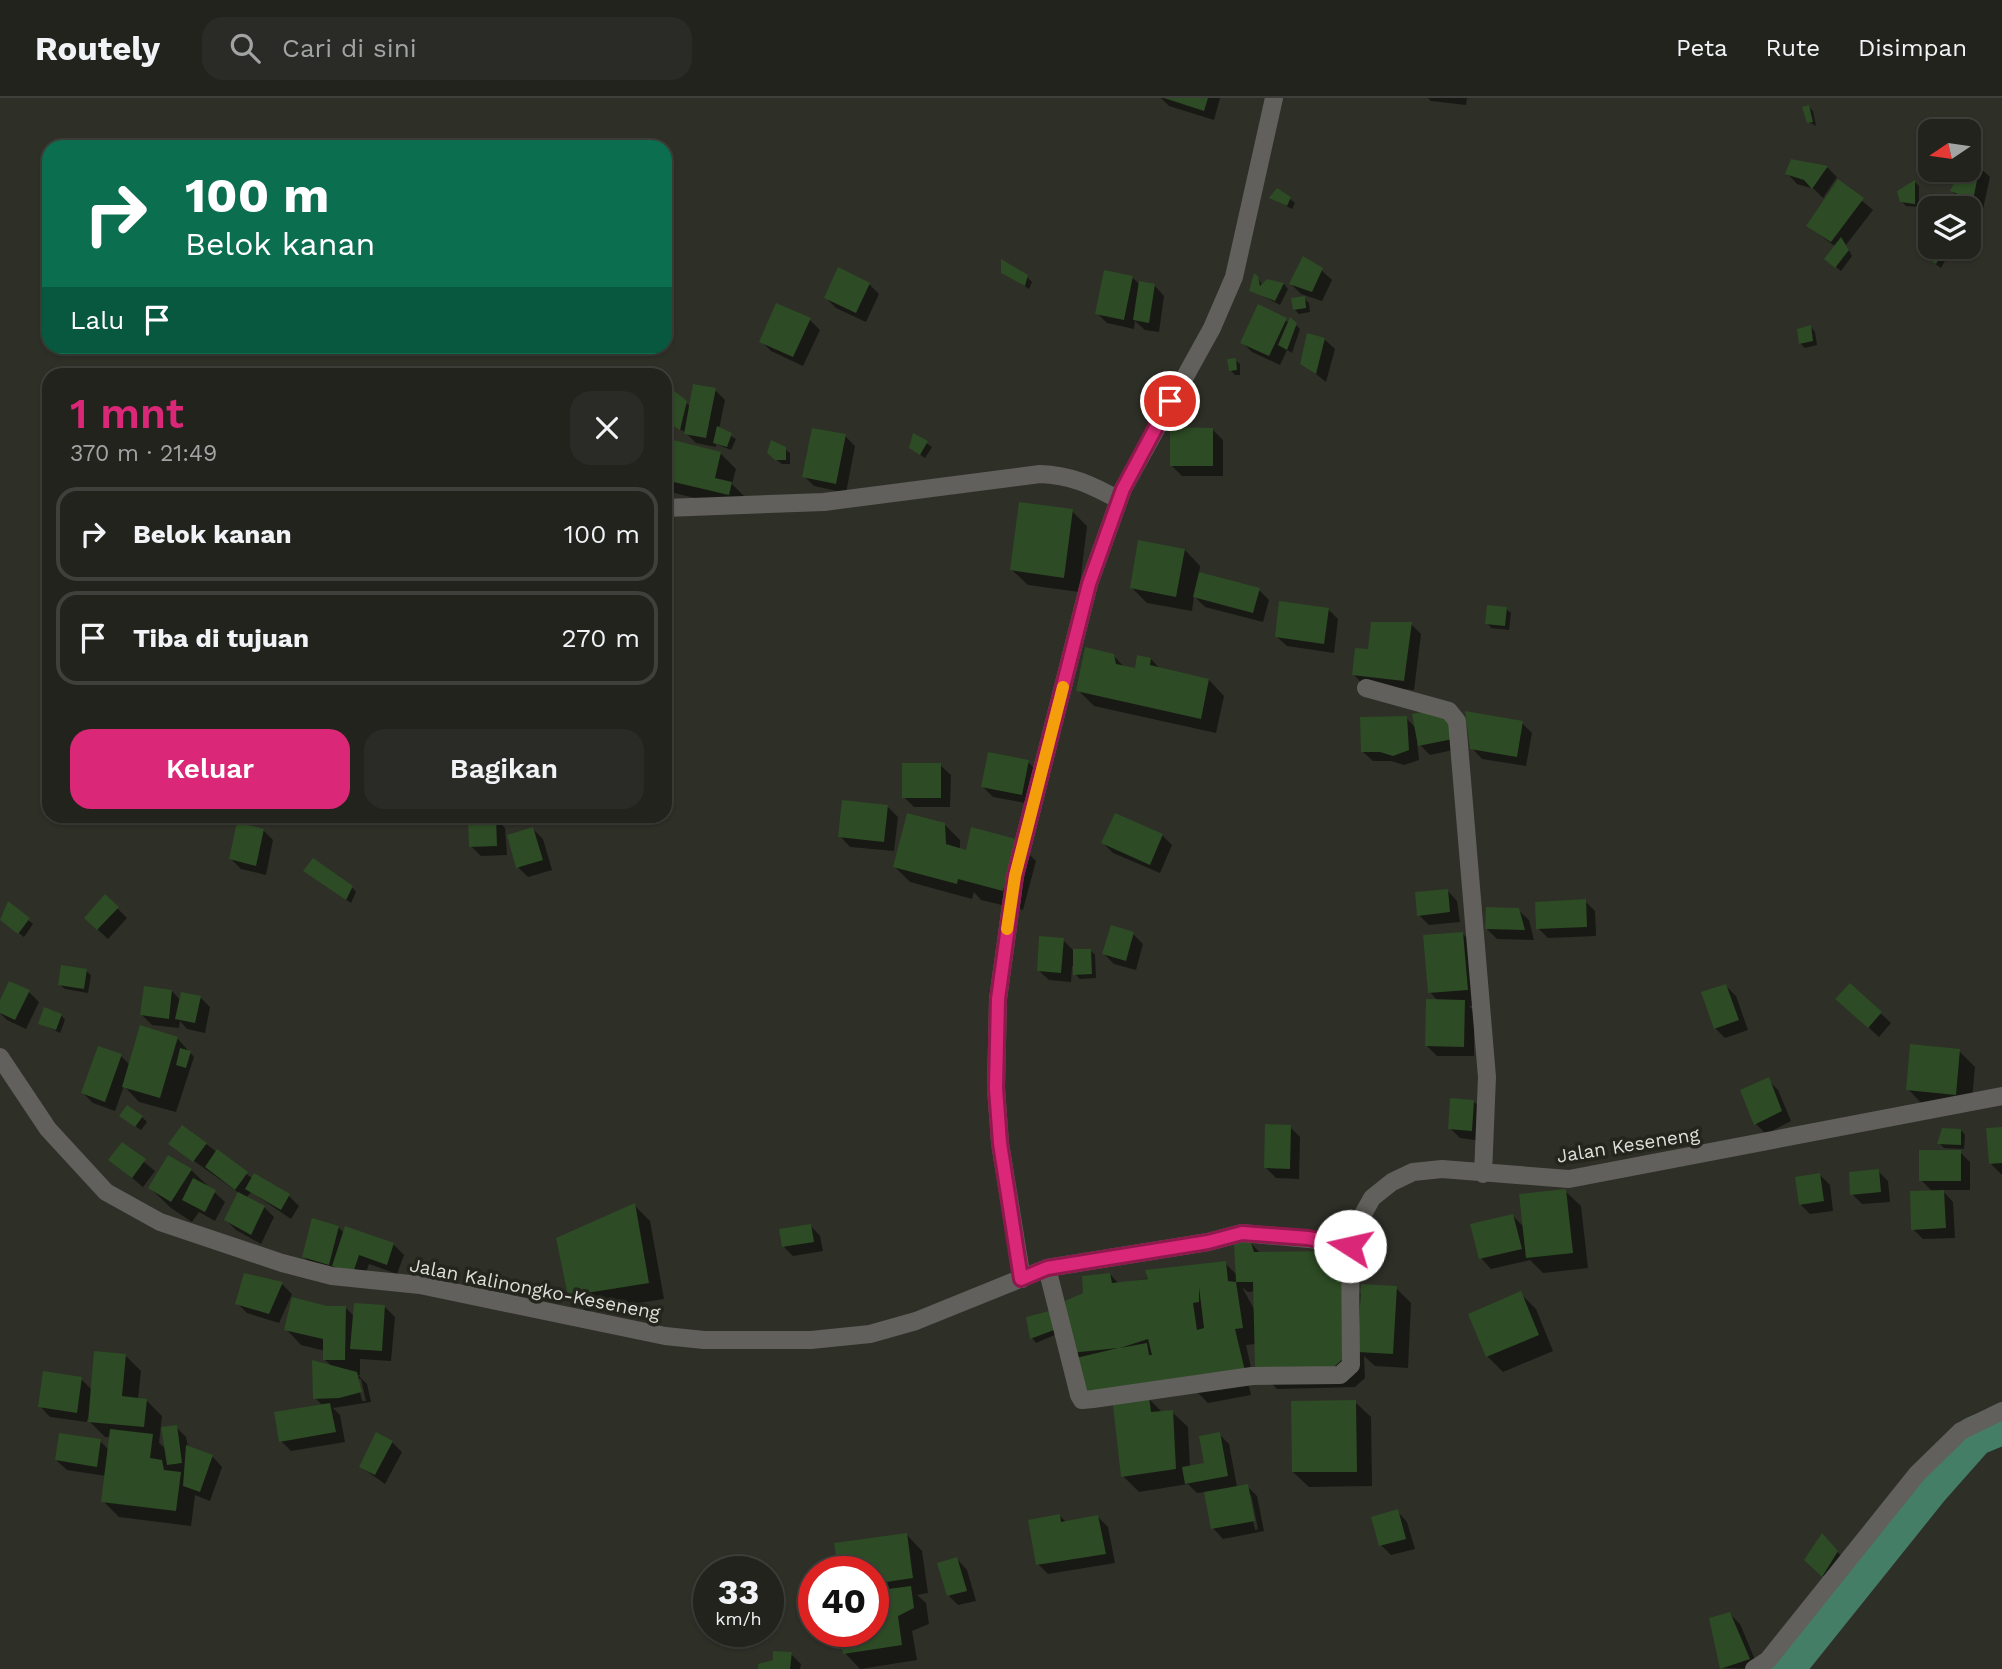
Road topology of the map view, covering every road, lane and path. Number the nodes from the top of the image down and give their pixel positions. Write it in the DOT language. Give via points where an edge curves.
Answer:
graph roads {
  1 [pos="1274,98"];
  2 [pos="1119,500"];
  3 [pos="672,508"];
  4 [pos="1366,688"];
  5 [pos="0,1057"];
  6 [pos="2002,1096"];
  7 [pos="1483,1174"];
  8 [pos="1350,1246"];
  9 [pos="1047,1268"];
  10 [pos="1021,1279"];
  11 [pos="2002,1411"];
  12 [pos="1754,1669"];
  1 -- 2 [label="street" via="1234,277 1212,328"];
  2 -- 3 [label="street" via="1088,483 1040,474 824,502"];
  2 -- 10 [label="street" via="1089,584 1015,876 998,999 1000,1143"];
  4 -- 7 [label="street" via="1449,711 1457,721 1487,1077"];
  5 -- 10 [label="street, Jalan Kalinongko-Keseneng" via="48,1129 106,1192 128,1207 229,1246 332,1276 420,1285 704,1340 811,1340 870,1334 908,1324"];
  6 -- 7 [label="street, Jalan Keseneng" via="1596,1175 1543,1180"];
  7 -- 8 [label="street, Jalan Keseneng" via="1423,1170 1392,1182 1367,1206"];
  8 -- 9 [label="street" via="1242,1233"];
  8 -- 9 [label="street" via="1351,1365 1340,1375 1252,1376 1082,1400"];
  9 -- 10 [label="street, Jalan Kalinongko-Keseneng"];
  11 -- 12 [label="street" via="1961,1430 1917,1474 1768,1660"];
}
